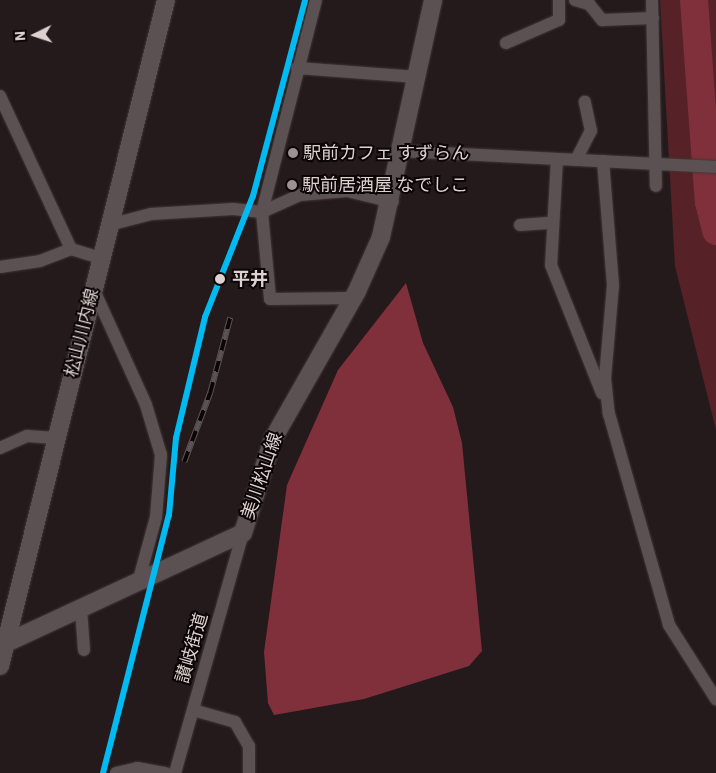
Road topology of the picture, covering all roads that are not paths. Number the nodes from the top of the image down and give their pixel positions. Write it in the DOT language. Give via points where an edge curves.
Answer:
graph roads {
  1 [pos="166,0"];
  2 [pos="316,0"];
  3 [pos="433,0"];
  4 [pos="559,0"];
  5 [pos="575,0"];
  6 [pos="652,0"];
  7 [pos="591,2"];
  8 [pos="653,18"];
  9 [pos="506,42"];
  10 [pos="297,68"];
  11 [pos="418,77"];
  12 [pos="0,96"];
  13 [pos="585,102"];
  14 [pos="402,151"];
  15 [pos="557,159"];
  16 [pos="576,160"];
  17 [pos="603,161"];
  18 [pos="659,165"];
  19 [pos="716,167"];
  20 [pos="656,186"];
  21 [pos="392,202"];
  22 [pos="262,212"];
  23 [pos="551,223"];
  24 [pos="109,224"];
  25 [pos="520,225"];
  26 [pos="71,250"];
  27 [pos="100,258"];
  28 [pos="0,267"];
  29 [pos="93,288"];
  30 [pos="353,298"];
  31 [pos="609,414"];
  32 [pos="55,438"];
  33 [pos="0,448"];
  34 [pos="243,533"];
  35 [pos="138,582"];
  36 [pos="81,609"];
  37 [pos="3,645"];
  38 [pos="84,650"];
  39 [pos="0,666"];
  40 [pos="716,698"];
  41 [pos="193,710"];
  42 [pos="116,773"];
  43 [pos="166,773"];
  44 [pos="176,773"];
  45 [pos="249,773"];
  1 -- 24 [label="main road, 松山川内線"];
  2 -- 10 [label="street"];
  3 -- 11 [label="main road, 美川松山線"];
  4 -- 9 [label="street" via="559,20"];
  5 -- 7 [label="street"];
  6 -- 8 [label="street"];
  7 -- 8 [label="street" via="602,20"];
  8 -- 18 [label="street"];
  10 -- 11 [label="street"];
  10 -- 22 [label="street"];
  11 -- 14 [label="main road, 美川松山線"];
  12 -- 26 [label="street"];
  13 -- 16 [label="street" via="591,131"];
  14 -- 15 [label="street"];
  14 -- 21 [label="main road, 美川松山線"];
  15 -- 16 [label="street"];
  15 -- 23 [label="street"];
  16 -- 17 [label="street"];
  17 -- 18 [label="street"];
  17 -- 31 [label="street" via="613,285 605,378"];
  18 -- 19 [label="street"];
  18 -- 20 [label="street"];
  21 -- 22 [label="street" via="346,191 300,195"];
  21 -- 30 [label="main road, 美川松山線" via="370,265"];
  22 -- 24 [label="street" via="233,209 151,214"];
  22 -- 30 [label="street" via="270,299"];
  23 -- 25 [label="street"];
  23 -- 31 [label="street" via="551,265"];
  24 -- 27 [label="main road, 松山川内線"];
  26 -- 27 [label="street"];
  26 -- 28 [label="street" via="40,261"];
  27 -- 29 [label="main road, 松山川内線"];
  29 -- 32 [label="main road, 松山川内線"];
  29 -- 35 [label="street" via="146,405 162,455 156,517"];
  30 -- 34 [label="main road, 美川松山線" via="273,440"];
  31 -- 40 [label="street" via="669,625"];
  32 -- 33 [label="street" via="27,436"];
  32 -- 37 [label="main road, 松山川内線"];
  34 -- 35 [label="main road, 美川松山線"];
  34 -- 41 [label="street, 讃岐街道"];
  35 -- 36 [label="main road, 美川松山線"];
  36 -- 37 [label="main road, 美川松山線"];
  36 -- 38 [label="street"];
  37 -- 39 [label="main road, 松山川内線"];
  41 -- 44 [label="street, 讃岐街道"];
  41 -- 45 [label="street" via="235,722 249,746"];
  42 -- 43 [label="street" via="137,768"];
}
